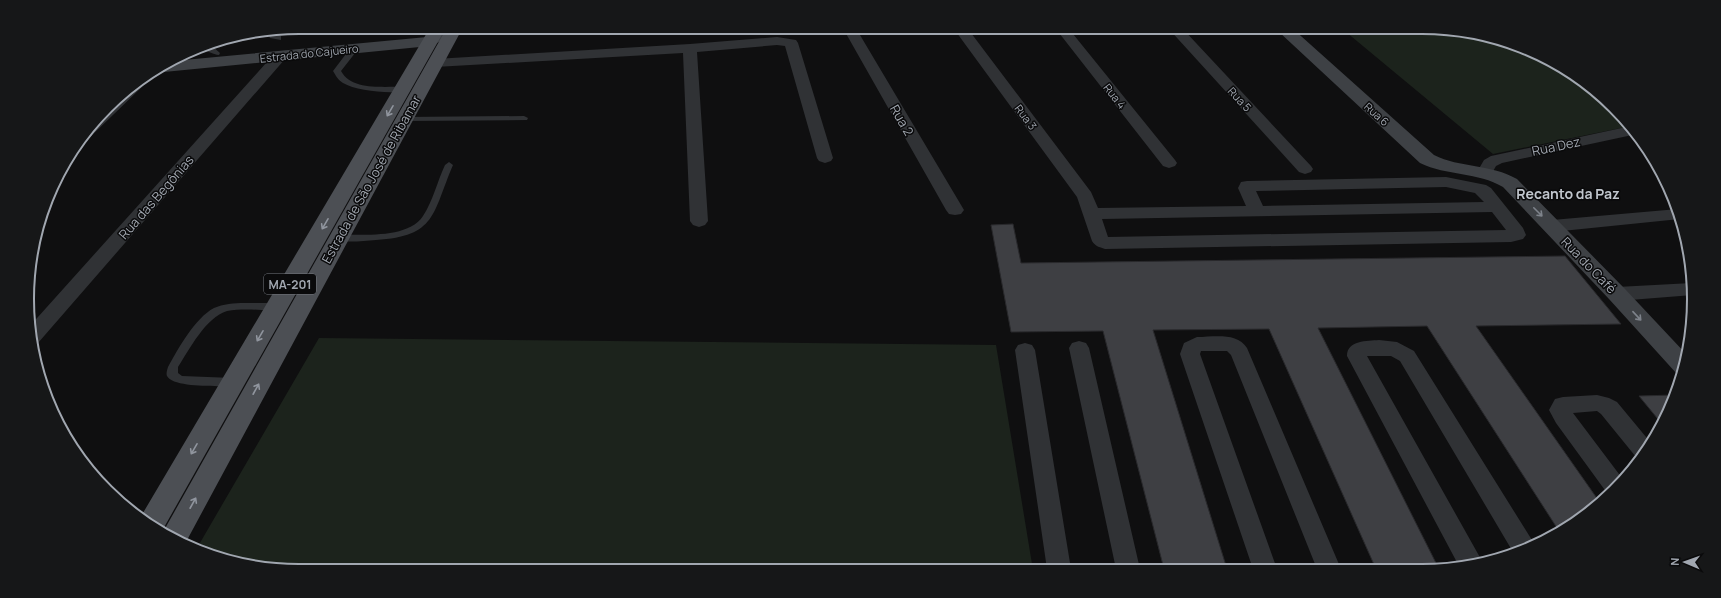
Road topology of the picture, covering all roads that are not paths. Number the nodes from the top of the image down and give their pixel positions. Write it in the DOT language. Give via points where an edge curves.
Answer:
graph roads {
  1 [pos="451,34"];
  2 [pos="852,34"];
  3 [pos="965,34"];
  4 [pos="1066,34"];
  5 [pos="1180,34"];
  6 [pos="1290,34"];
  7 [pos="434,35"];
  8 [pos="355,48"];
  9 [pos="690,48"];
  10 [pos="210,50"];
  11 [pos="280,56"];
  12 [pos="192,57"];
  13 [pos="213,58"];
  14 [pos="435,63"];
  15 [pos="175,65"];
  16 [pos="402,89"];
  17 [pos="524,118"];
  18 [pos="404,119"];
  19 [pos="1627,132"];
  20 [pos="825,158"];
  21 [pos="1169,163"];
  22 [pos="449,165"];
  23 [pos="1305,169"];
  24 [pos="1485,172"];
  25 [pos="1498,207"];
  26 [pos="1090,209"];
  27 [pos="955,210"];
  28 [pos="1257,211"];
  29 [pos="1673,215"];
  30 [pos="699,221"];
  31 [pos="1552,226"];
  32 [pos="339,238"];
  33 [pos="1686,289"];
  34 [pos="1617,294"];
  35 [pos="277,307"];
  36 [pos="36,332"];
  37 [pos="1079,348"];
  38 [pos="1024,350"];
  39 [pos="1679,362"];
  40 [pos="233,382"];
  41 [pos="1641,447"];
  42 [pos="1612,483"];
  43 [pos="153,520"];
  44 [pos="176,534"];
  45 [pos="1522,544"];
  46 [pos="1468,560"];
  47 [pos="1058,564"];
  48 [pos="1127,564"];
  49 [pos="1263,564"];
  50 [pos="1327,564"];
  1 -- 14 [label="main road, Estrada de São José de Ribamar / MA-201"];
  2 -- 27 [label="street, Rua 2"];
  3 -- 26 [label="street, Rua 3" via="1085,196"];
  4 -- 21 [label="street, Rua 4"];
  5 -- 23 [label="street, Rua 5"];
  6 -- 24 [label="main road, Rua 6" via="1427,158 1445,167"];
  7 -- 8 [label="main road, Estrada do Cajueiro"];
  7 -- 13 [label="main road, Estrada do Cajueiro"];
  7 -- 16 [label="main road, Estrada de São José de Ribamar / MA-201"];
  8 -- 11 [label="main road, Estrada do Cajueiro"];
  8 -- 16 [label="lane" via="337,71 339,76 352,86"];
  9 -- 14 [label="street"];
  9 -- 20 [label="street" via="777,41 791,43"];
  9 -- 30 [label="street"];
  10 -- 13 [label="lane"];
  11 -- 13 [label="main road, Estrada do Cajueiro"];
  11 -- 36 [label="street, Rua das Begônias"];
  12 -- 13 [label="main road, Estrada do Cajueiro"];
  13 -- 15 [label="main road, Estrada do Cajueiro"];
  14 -- 18 [label="main road, Estrada de São José de Ribamar / MA-201"];
  16 -- 35 [label="main road, Estrada de São José de Ribamar / MA-201, one-way"];
  17 -- 18 [label="lane"];
  18 -- 32 [label="main road, Estrada de São José de Ribamar / MA-201"];
  19 -- 24 [label="street, Rua Dez" via="1492,160"];
  22 -- 32 [label="lane" via="426,219 411,232"];
  24 -- 31 [label="main road, Rua do Café, one-way" via="1510,183"];
  25 -- 26 [label="street, Rua 3" via="1517,235 1105,243 1098,238"];
  25 -- 28 [label="street"];
  25 -- 28 [label="street" via="1480,189 1446,182 1246,186"];
  26 -- 28 [label="street"];
  29 -- 31 [label="street"];
  31 -- 34 [label="main road, Rua do Café"];
  44 -- 32 [label="main road, Estrada de São José de Ribamar / MA-201, one-way"];
  33 -- 34 [label="street"];
  34 -- 39 [label="main road, Rua do Café, one-way"];
  35 -- 40 [label="main road, Estrada de São José de Ribamar / MA-201, one-way"];
  35 -- 40 [label="lane" via="226,308 216,311 208,317 173,367 172,376 180,380"];
  37 -- 48 [label="street"];
  38 -- 47 [label="street"];
  40 -- 43 [label="main road, Estrada de São José de Ribamar / MA-201, one-way"];
  41 -- 42 [label="street" via="1609,408 1602,404 1563,406 1560,410 1564,417"];
  45 -- 46 [label="street" via="1407,356 1401,350 1392,347 1357,351"];
  49 -- 50 [label="street" via="1190,354 1190,348 1196,344 1229,344 1236,347 1240,353"];
}
